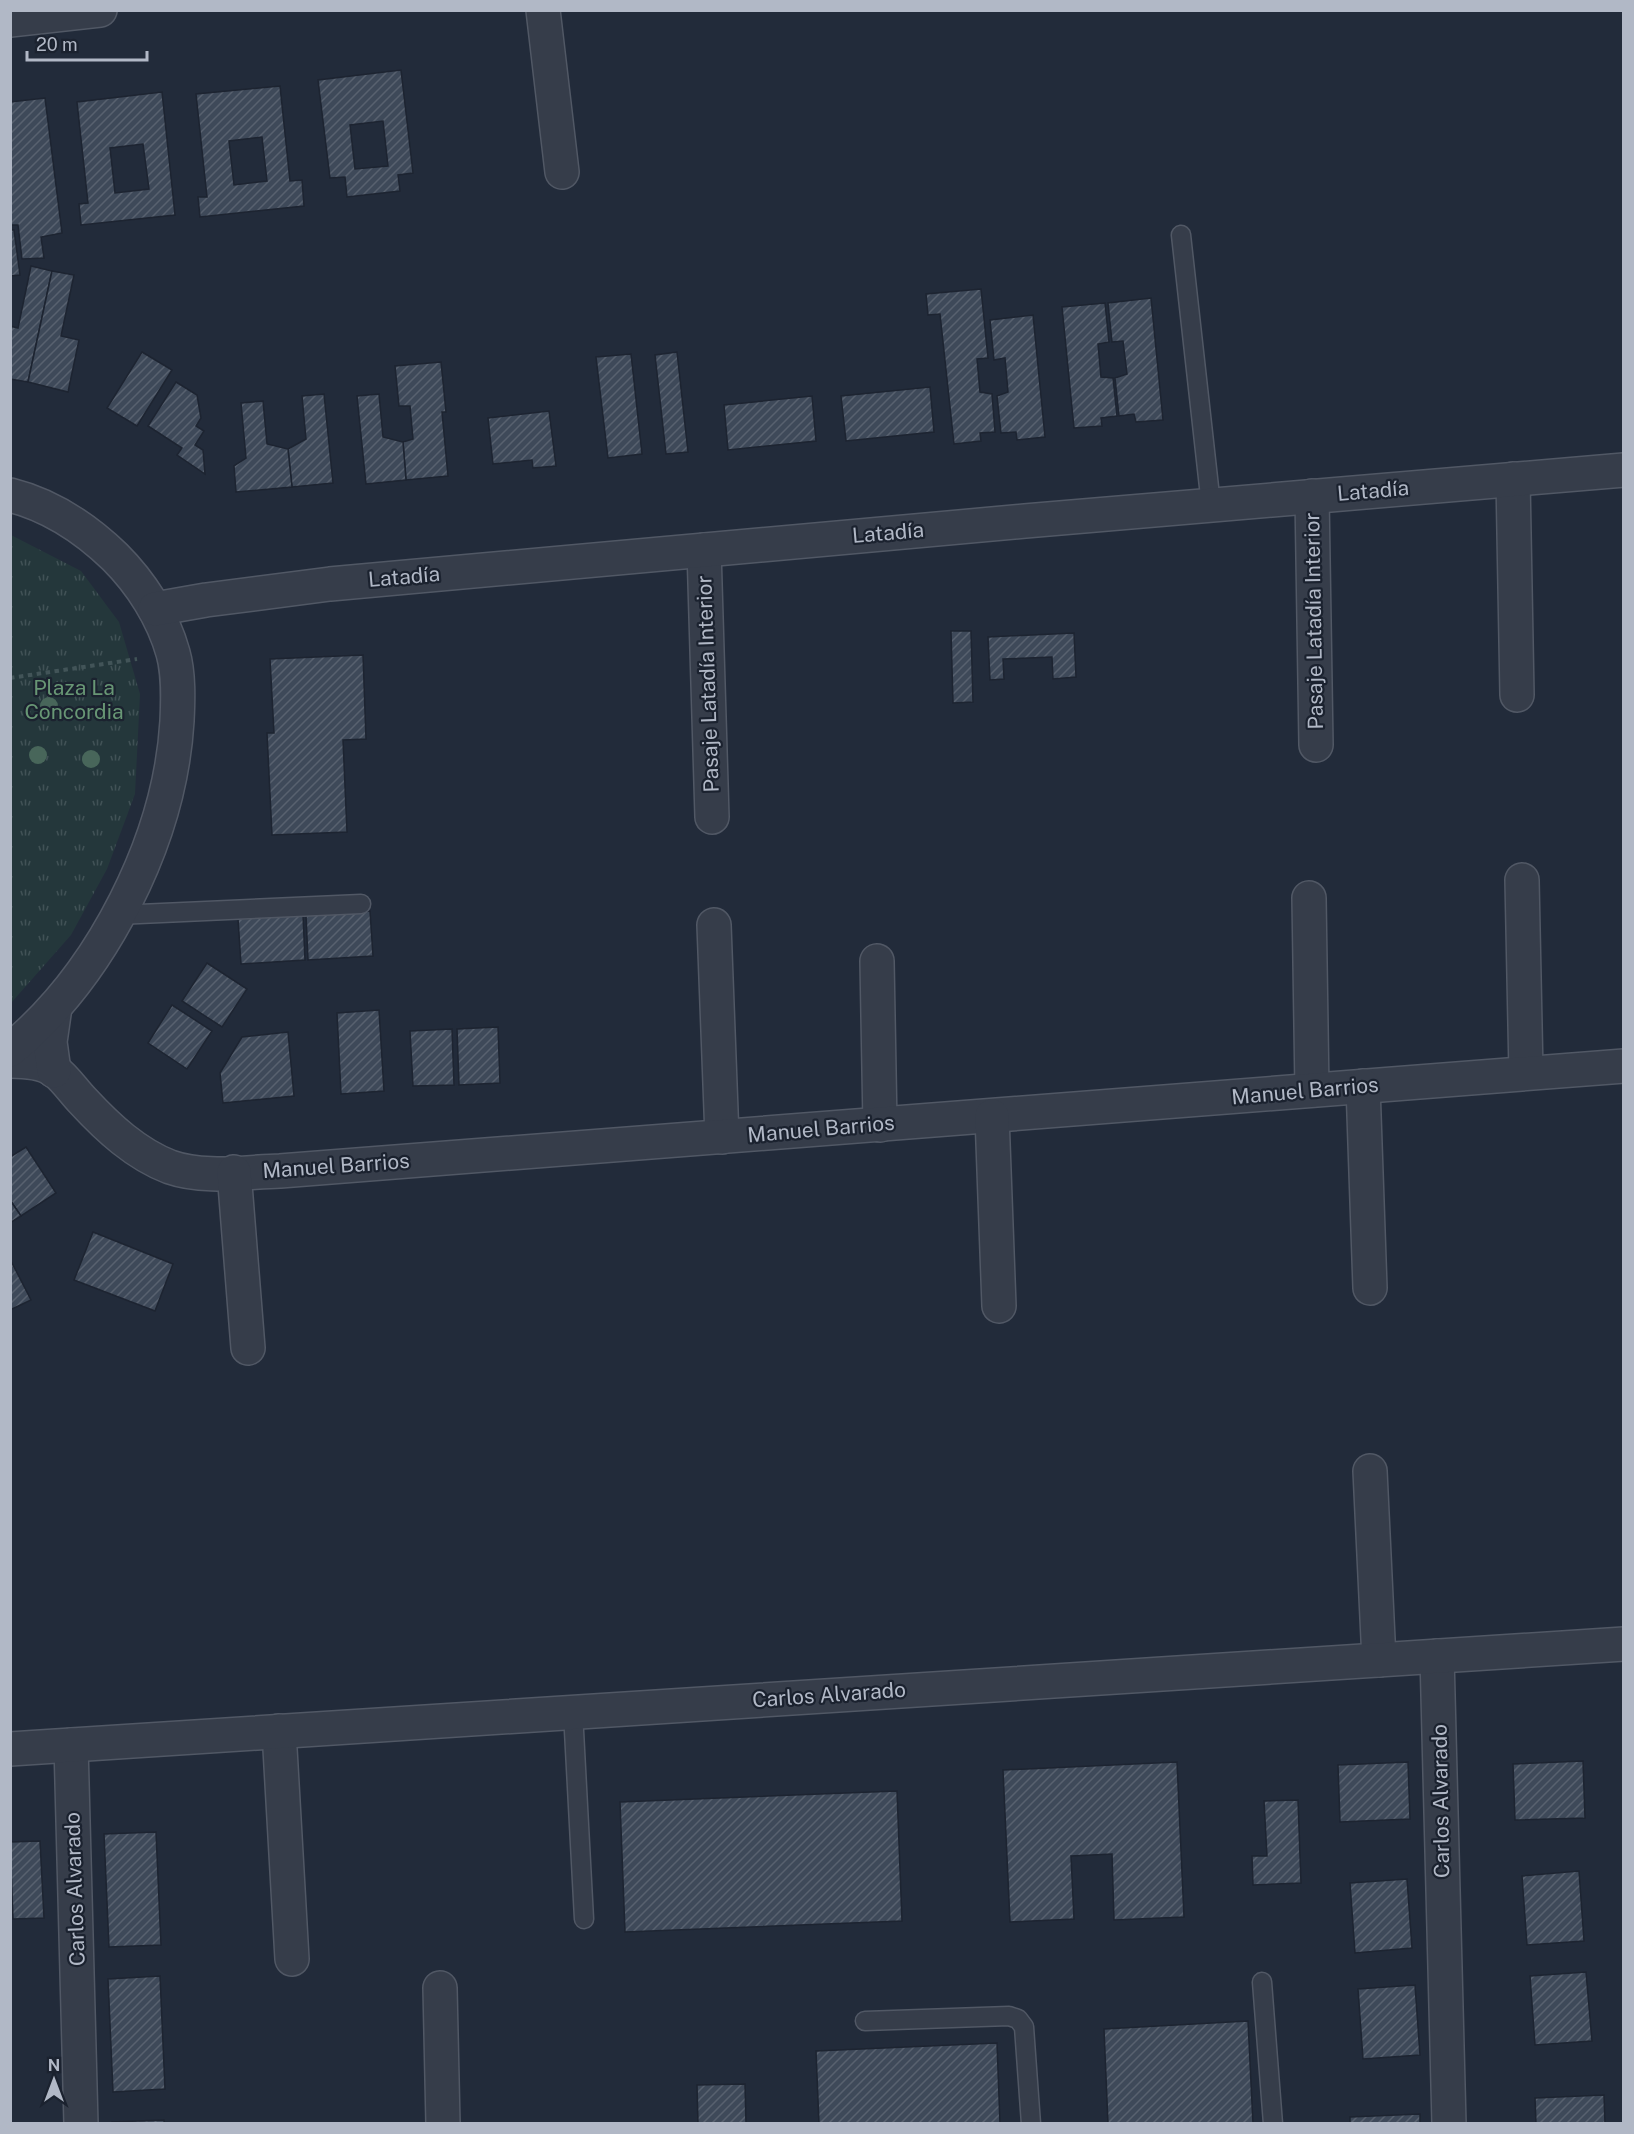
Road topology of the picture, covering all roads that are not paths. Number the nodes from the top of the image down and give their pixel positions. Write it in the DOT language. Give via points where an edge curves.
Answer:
graph roads {
  1 [pos="100,10"];
  2 [pos="543,10"];
  3 [pos="43,13"];
  4 [pos="10,20"];
  5 [pos="562,172"];
  6 [pos="1181,235"];
  7 [pos="1623,470"];
  8 [pos="1513,479"];
  9 [pos="10,495"];
  10 [pos="1312,496"];
  11 [pos="1211,505"];
  12 [pos="704,550"];
  13 [pos="155,609"];
  14 [pos="1517,695"];
  15 [pos="1316,745"];
  16 [pos="712,817"];
  17 [pos="1522,880"];
  18 [pos="1309,898"];
  19 [pos="361,904"];
  20 [pos="117,915"];
  21 [pos="714,925"];
  22 [pos="877,961"];
  23 [pos="55,1007"];
  24 [pos="10,1050"];
  25 [pos="10,1061"];
  26 [pos="1623,1065"];
  27 [pos="54,1071"];
  28 [pos="1526,1073"];
  29 [pos="1363,1086"];
  30 [pos="1312,1090"];
  31 [pos="992,1116"];
  32 [pos="880,1125"];
  33 [pos="722,1137"];
  34 [pos="234,1172"];
  35 [pos="1371,1288"];
  36 [pos="999,1306"];
  37 [pos="248,1348"];
  38 [pos="1371,1471"];
  39 [pos="1623,1644"];
  40 [pos="1437,1656"];
  41 [pos="1379,1660"];
  42 [pos="573,1712"];
  43 [pos="279,1731"];
  44 [pos="71,1745"];
  45 [pos="10,1749"];
  46 [pos="584,1919"];
  47 [pos="292,1959"];
  48 [pos="1262,1982"];
  49 [pos="440,1988"];
  50 [pos="865,2020"];
  51 [pos="81,2124"];
  52 [pos="443,2124"];
  53 [pos="1031,2124"];
  54 [pos="1273,2124"];
  55 [pos="1449,2124"];
  1 -- 3 [label="street"];
  2 -- 5 [label="street"];
  3 -- 4 [label="street"];
  6 -- 11 [label="lane"];
  7 -- 8 [label="street, Latadía"];
  8 -- 10 [label="street, Latadía"];
  8 -- 14 [label="street"];
  9 -- 13 [label="street" via="47,508 104,546"];
  10 -- 11 [label="street, Latadía"];
  10 -- 15 [label="street, Pasaje Latadía Interior"];
  11 -- 12 [label="street, Latadía"];
  12 -- 13 [label="street, Latadía" via="330,584"];
  12 -- 16 [label="street, Pasaje Latadía Interior"];
  13 -- 20 [label="street" via="173,654 178,706 172,765 162,809"];
  17 -- 28 [label="street"];
  18 -- 30 [label="street"];
  19 -- 20 [label="lane"];
  20 -- 23 [label="street" via="99,949"];
  21 -- 33 [label="street"];
  22 -- 32 [label="street"];
  23 -- 24 [label="street"];
  23 -- 27 [label="street" via="51,1042"];
  25 -- 27 [label="street, Manuel Barrios" via="28,1061"];
  26 -- 28 [label="street, Manuel Barrios"];
  27 -- 34 [label="street, Manuel Barrios" via="138,1151 192,1172"];
  28 -- 29 [label="street, Manuel Barrios"];
  29 -- 30 [label="street, Manuel Barrios"];
  29 -- 35 [label="street"];
  30 -- 31 [label="street, Manuel Barrios"];
  31 -- 32 [label="street, Manuel Barrios"];
  31 -- 36 [label="street"];
  32 -- 33 [label="street, Manuel Barrios"];
  33 -- 34 [label="street, Manuel Barrios"];
  34 -- 37 [label="street"];
  38 -- 41 [label="street"];
  39 -- 40 [label="street, Carlos Alvarado"];
  40 -- 41 [label="street, Carlos Alvarado"];
  40 -- 55 [label="street, Carlos Alvarado"];
  41 -- 42 [label="street, Carlos Alvarado"];
  42 -- 43 [label="street, Carlos Alvarado"];
  42 -- 46 [label="lane"];
  43 -- 44 [label="street, Carlos Alvarado"];
  43 -- 47 [label="street"];
  44 -- 45 [label="street, Carlos Alvarado"];
  44 -- 51 [label="street, Carlos Alvarado"];
  48 -- 54 [label="lane"];
  49 -- 52 [label="street"];
  50 -- 53 [label="lane" via="1009,2016 1018,2019 1024,2026"];
}
